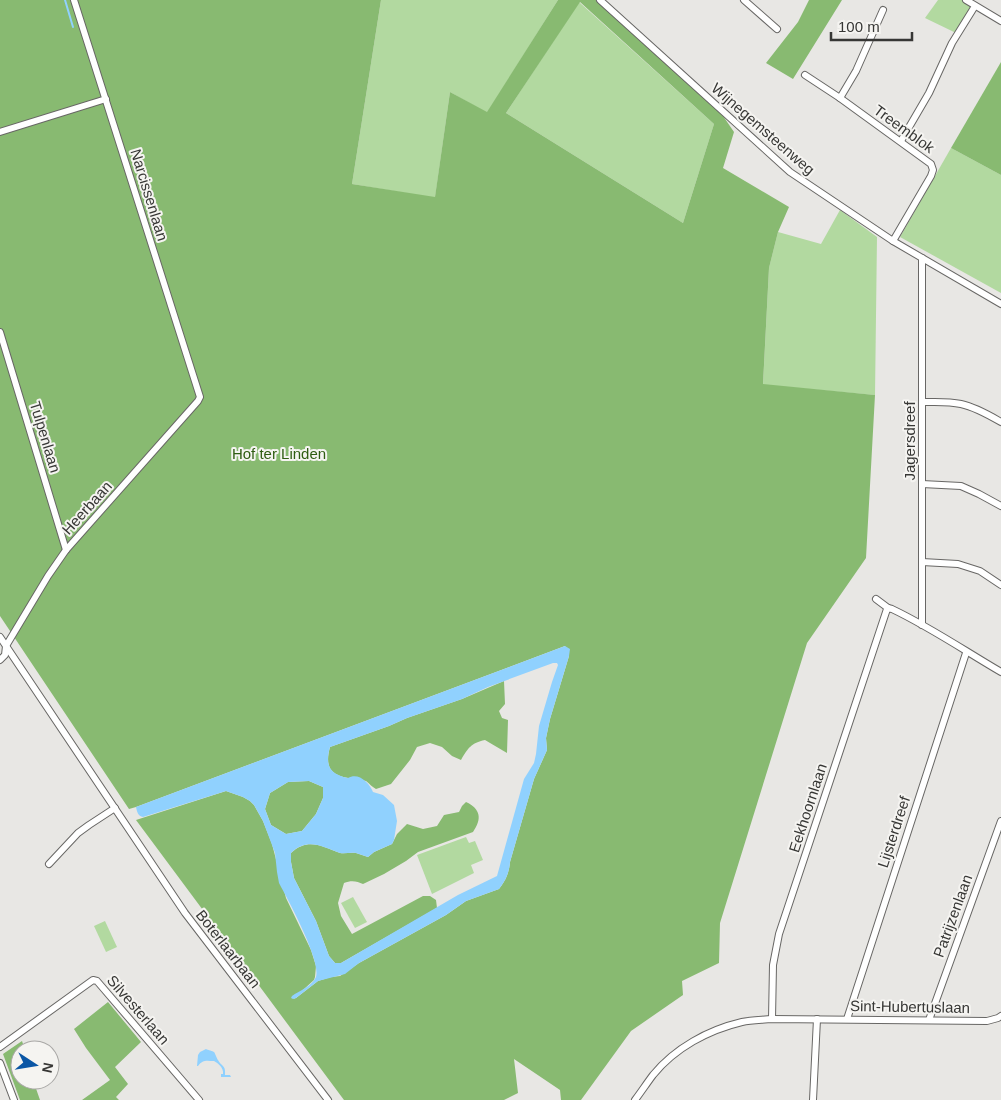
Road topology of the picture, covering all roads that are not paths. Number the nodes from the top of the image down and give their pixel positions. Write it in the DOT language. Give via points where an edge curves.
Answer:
graph roads {
  1 [pos="74,0"];
  2 [pos="600,0"];
  3 [pos="744,0"];
  4 [pos="966,0"];
  5 [pos="975,6"];
  6 [pos="883,10"];
  7 [pos="1001,21"];
  8 [pos="777,29"];
  9 [pos="805,75"];
  10 [pos="840,98"];
  11 [pos="106,99"];
  12 [pos="0,132"];
  13 [pos="901,141"];
  14 [pos="893,241"];
  15 [pos="922,258"];
  16 [pos="1001,304"];
  17 [pos="0,332"];
  18 [pos="200,397"];
  19 [pos="922,402"];
  20 [pos="1001,422"];
  21 [pos="922,484"];
  22 [pos="1001,506"];
  23 [pos="66,550"];
  24 [pos="922,562"];
  25 [pos="1001,585"];
  26 [pos="876,599"];
  27 [pos="888,608"];
  28 [pos="922,625"];
  29 [pos="0,637"];
  30 [pos="6,646"];
  31 [pos="966,652"];
  32 [pos="0,660"];
  33 [pos="1001,672"];
  34 [pos="115,808"];
  35 [pos="1001,821"];
  36 [pos="49,864"];
  37 [pos="1001,1016"];
  38 [pos="772,1018"];
  39 [pos="817,1019"];
  40 [pos="847,1019"];
  41 [pos="928,1020"];
  42 [pos="0,1047"];
  43 [pos="0,1063"];
  44 [pos="14,1100"];
  45 [pos="199,1100"];
  46 [pos="328,1100"];
  47 [pos="635,1100"];
  48 [pos="813,1100"];
  1 -- 11 [label="street, Narcissenlaan"];
  2 -- 14 [label="street, Wijnegemsteenweg" via="790,172"];
  3 -- 8 [label="street"];
  4 -- 5 [label="street"];
  5 -- 7 [label="street"];
  5 -- 13 [label="street"];
  6 -- 10 [label="street" via="856,71"];
  9 -- 10 [label="street, Treemblok"];
  10 -- 13 [label="street, Treemblok"];
  11 -- 12 [label="street"];
  11 -- 18 [label="street, Narcissenlaan"];
  13 -- 14 [label="street, Treemblok" via="929,162 933,170"];
  14 -- 15 [label="street, Wijnegemsteenweg"];
  15 -- 16 [label="street, Wijnegemsteenweg"];
  15 -- 19 [label="street, Jagersdreef"];
  17 -- 23 [label="street, Tulpenlaan"];
  18 -- 23 [label="street, Heerbaan"];
  19 -- 20 [label="street" via="963,404"];
  19 -- 21 [label="street, Jagersdreef"];
  21 -- 22 [label="street" via="961,486"];
  21 -- 24 [label="street, Jagersdreef"];
  23 -- 30 [label="street, Heerbaan"];
  24 -- 25 [label="street" via="958,564 980,571"];
  24 -- 28 [label="street, Jagersdreef"];
  26 -- 27 [label="street"];
  27 -- 28 [label="street"];
  27 -- 38 [label="street, Eekhoornlaan" via="779,934 773,966"];
  28 -- 31 [label="street"];
  29 -- 30 [label="street, Boterlaarbaan"];
  30 -- 32 [label="street, Heerbaan" via="5,655"];
  30 -- 34 [label="street, Boterlaarbaan"];
  31 -- 33 [label="street"];
  31 -- 40 [label="street, Lijsterdreef"];
  34 -- 36 [label="street" via="78,834"];
  34 -- 46 [label="street, Boterlaarbaan" via="185,914"];
  35 -- 41 [label="street, Patrijzenlaan"];
  37 -- 41 [label="street, Sint-Hubertuslaan" via="987,1021"];
  38 -- 39 [label="street, Sint-Hubertuslaan"];
  38 -- 47 [label="street, Sint-Hubertuslaan" via="742,1022 691,1042 654,1074"];
  39 -- 40 [label="street, Sint-Hubertuslaan"];
  39 -- 48 [label="street"];
  40 -- 41 [label="street, Sint-Hubertuslaan"];
  42 -- 45 [label="street, Silvesterlaan" via="93,980 97,981"];
  43 -- 44 [label="street"];
}
